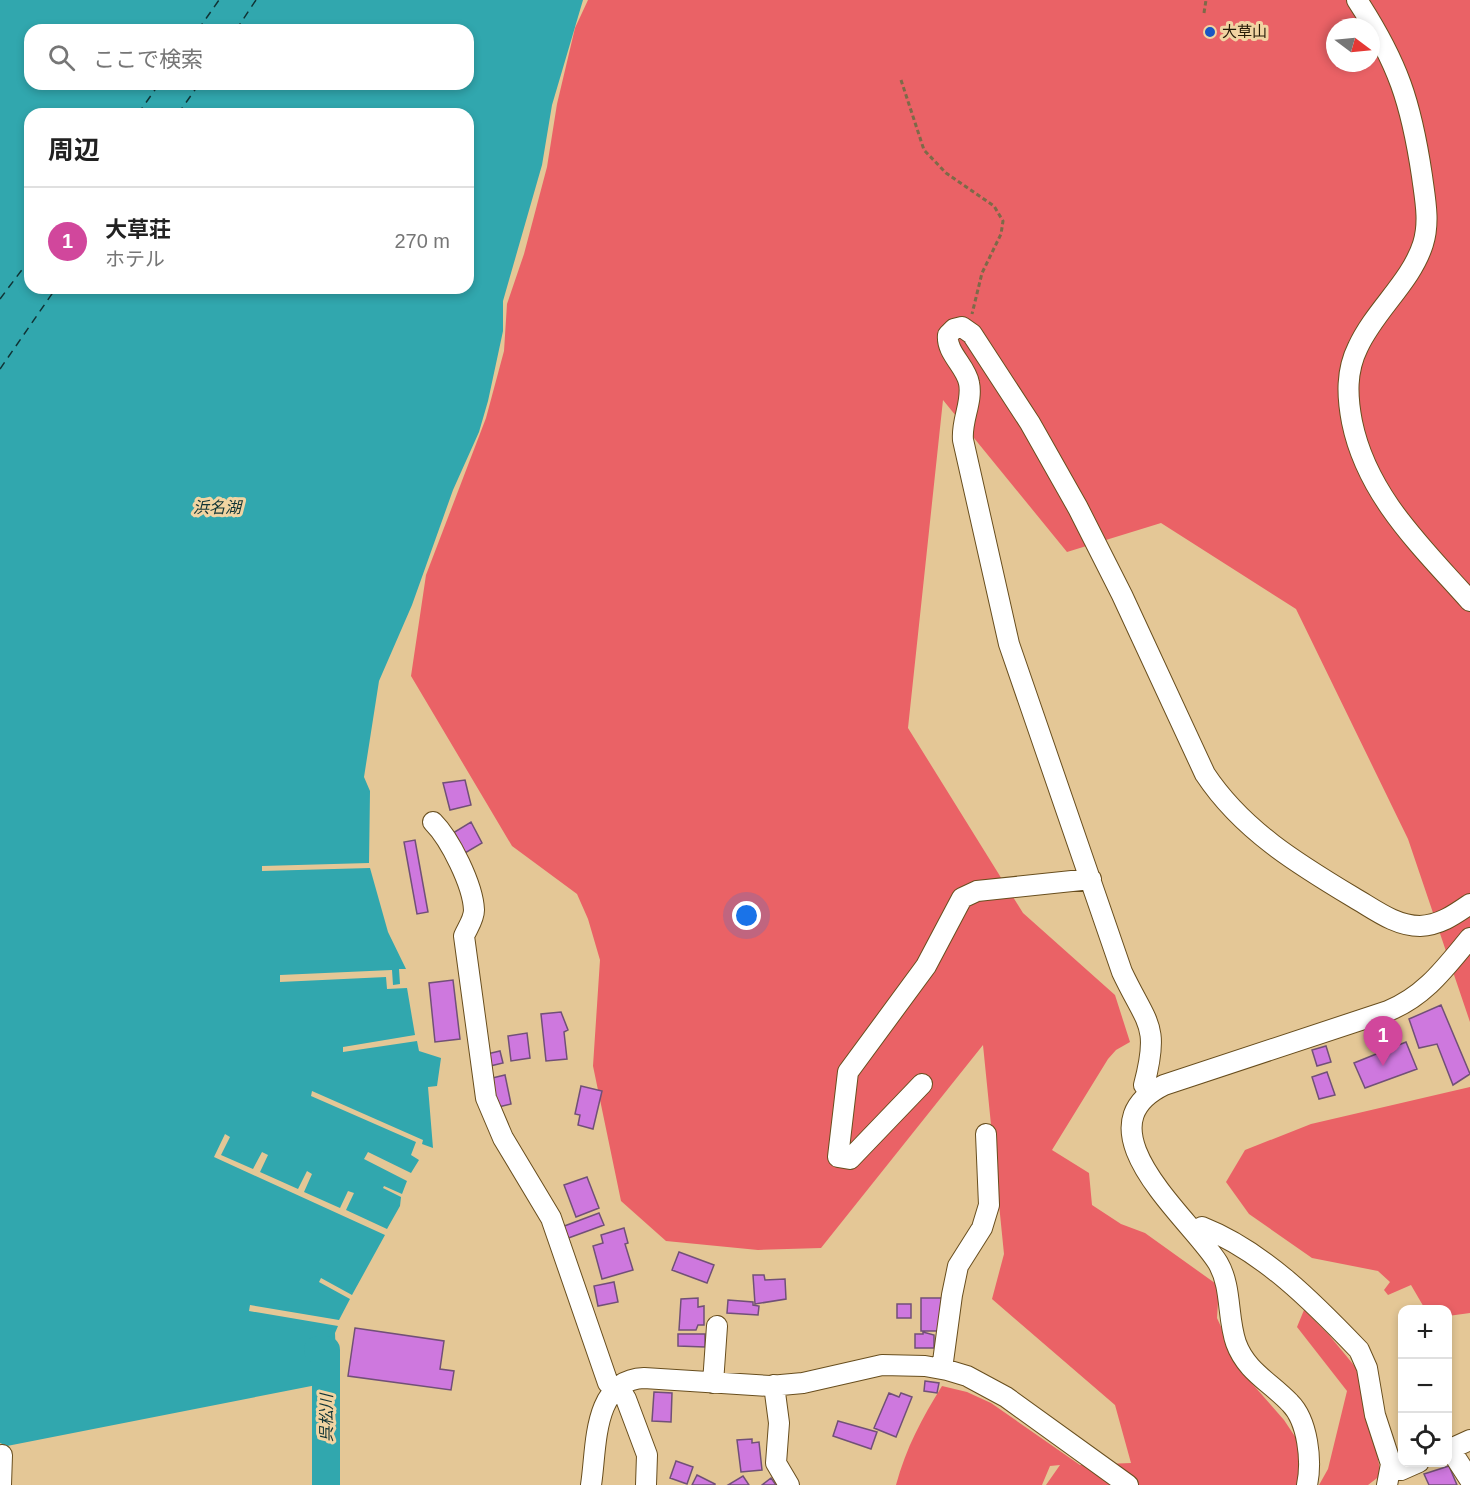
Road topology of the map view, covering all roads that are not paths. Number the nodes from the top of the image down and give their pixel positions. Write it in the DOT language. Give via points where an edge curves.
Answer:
graph roads {
  1 [pos="1357,0"];
  2 [pos="1470,602"];
  3 [pos="433,822"];
  4 [pos="1091,879"];
  5 [pos="1470,904"];
  6 [pos="1470,938"];
  7 [pos="922,1084"];
  8 [pos="1150,1094"];
  9 [pos="986,1134"];
  10 [pos="1195,1233"];
  11 [pos="717,1326"];
  12 [pos="942,1369"];
  13 [pos="713,1383"];
  14 [pos="774,1385"];
  15 [pos="616,1388"];
  16 [pos="1470,1440"];
  17 [pos="1452,1448"];
  18 [pos="1452,1453"];
  19 [pos="2,1455"];
  20 [pos="1096,1461"];
  21 [pos="1408,1467"];
  22 [pos="1389,1478"];
  23 [pos="1470,1480"];
  24 [pos="1,1485"];
  25 [pos="591,1485"];
  26 [pos="646,1485"];
  27 [pos="789,1485"];
  28 [pos="1106,1485"];
  29 [pos="1128,1485"];
  30 [pos="1307,1485"];
  1 -- 2 [label="street" via="1390,52 1405,91 1415,131 1427,220 1416,260 1354,354 1349,377 1350,414 1366,468 1384,501"];
  3 -- 15 [label="street" via="464,874 473,904 473,917 464,936 486,1098 503,1138 551,1218 608,1383"];
  4 -- 5 [label="street" via="1001,614 962,430 969,381 947,340 954,329 962,327 968,329 1025,415 1078,508 1202,768 1223,798 1291,860 1396,921 1419,926 1431,924"];
  4 -- 7 [label="street" via="977,891 962,898 930,961 848,1072 838,1157 850,1159"];
  4 -- 8 [label="street" via="1122,972 1150,1026 1153,1046 1144,1085"];
  6 -- 8 [label="street" via="1431,985 1400,1007 1164,1085"];
  8 -- 10 [label="street" via="1137,1108 1132,1126 1138,1158 1149,1178"];
  9 -- 12 [label="street" via="989,1205 982,1228 958,1266"];
  10 -- 22 [label="street" via="1202,1227 1218,1233 1269,1266 1359,1350 1368,1368 1375,1415 1390,1458"];
  10 -- 30 [label="street" via="1222,1270 1232,1329 1241,1355 1299,1418 1309,1463"];
  11 -- 13 [label="street"];
  12 -- 14 [label="street" via="882,1365"];
  12 -- 20 [label="street" via="1006,1396"];
  13 -- 14 [label="street"];
  13 -- 15 [label="street" via="644,1378 629,1380"];
  14 -- 27 [label="street" via="778,1423 776,1463"];
  15 -- 25 [label="street" via="603,1406"];
  15 -- 26 [label="street" via="626,1399 647,1455"];
  16 -- 17 [label="street"];
  18 -- 23 [label="street"];
  19 -- 24 [label="street"];
  20 -- 28 [label="street" via="1091,1473"];
  20 -- 29 [label="street"];
  21 -- 22 [label="street"];
}
